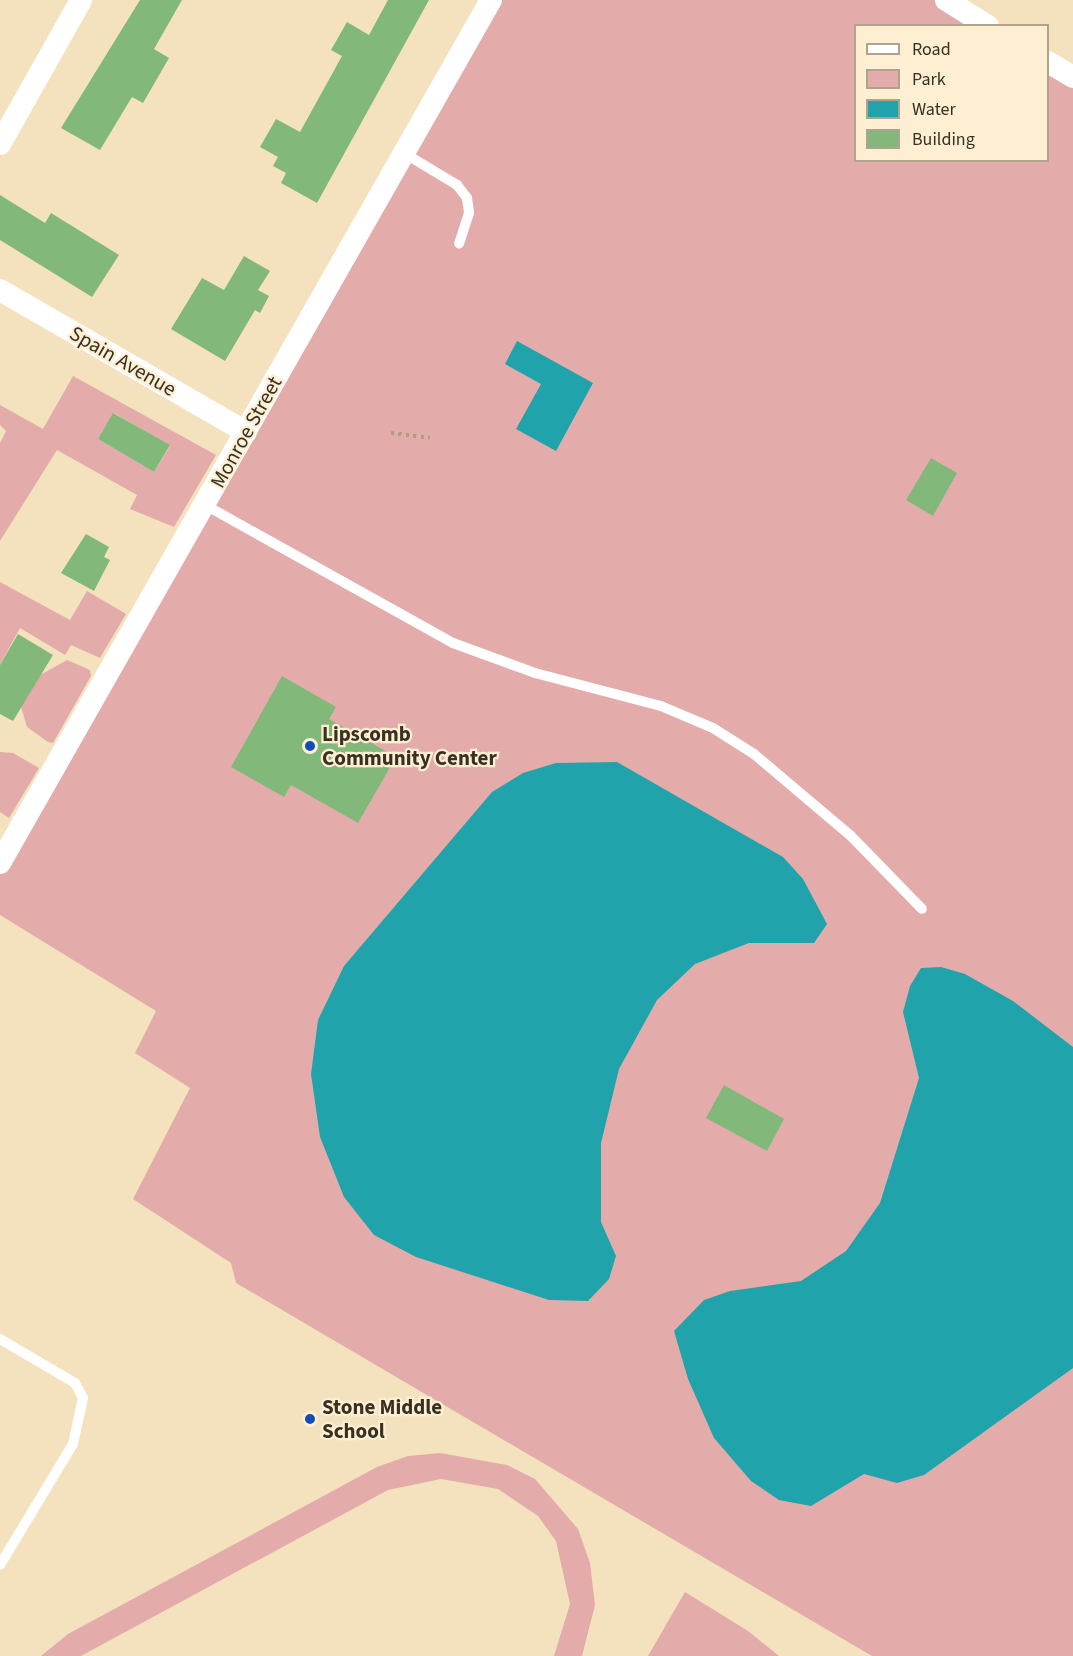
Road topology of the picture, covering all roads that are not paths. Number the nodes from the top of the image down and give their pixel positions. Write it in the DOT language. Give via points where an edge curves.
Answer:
graph roads {
  1 [pos="81,0"];
  2 [pos="491,0"];
  3 [pos="946,0"];
  4 [pos="985,24"];
  5 [pos="1049,63"];
  6 [pos="1073,77"];
  7 [pos="0,144"];
  8 [pos="404,153"];
  9 [pos="459,243"];
  10 [pos="0,290"];
  11 [pos="246,432"];
  12 [pos="205,505"];
  13 [pos="0,863"];
  14 [pos="922,909"];
  15 [pos="0,1339"];
  16 [pos="0,1564"];
  1 -- 7 [label="street"];
  2 -- 8 [label="street, Monroe Street"];
  3 -- 4 [label="street"];
  5 -- 6 [label="street"];
  8 -- 9 [label="lane" via="457,185 467,198 470,213"];
  8 -- 11 [label="street, Monroe Street"];
  10 -- 11 [label="street, Spain Avenue"];
  11 -- 12 [label="street, Monroe Street"];
  12 -- 13 [label="street, Monroe Street"];
  12 -- 14 [label="lane" via="453,643 535,673 661,706 713,728 754,754 850,835"];
  15 -- 16 [label="lane" via="75,1383 83,1398 73,1444"];
}
